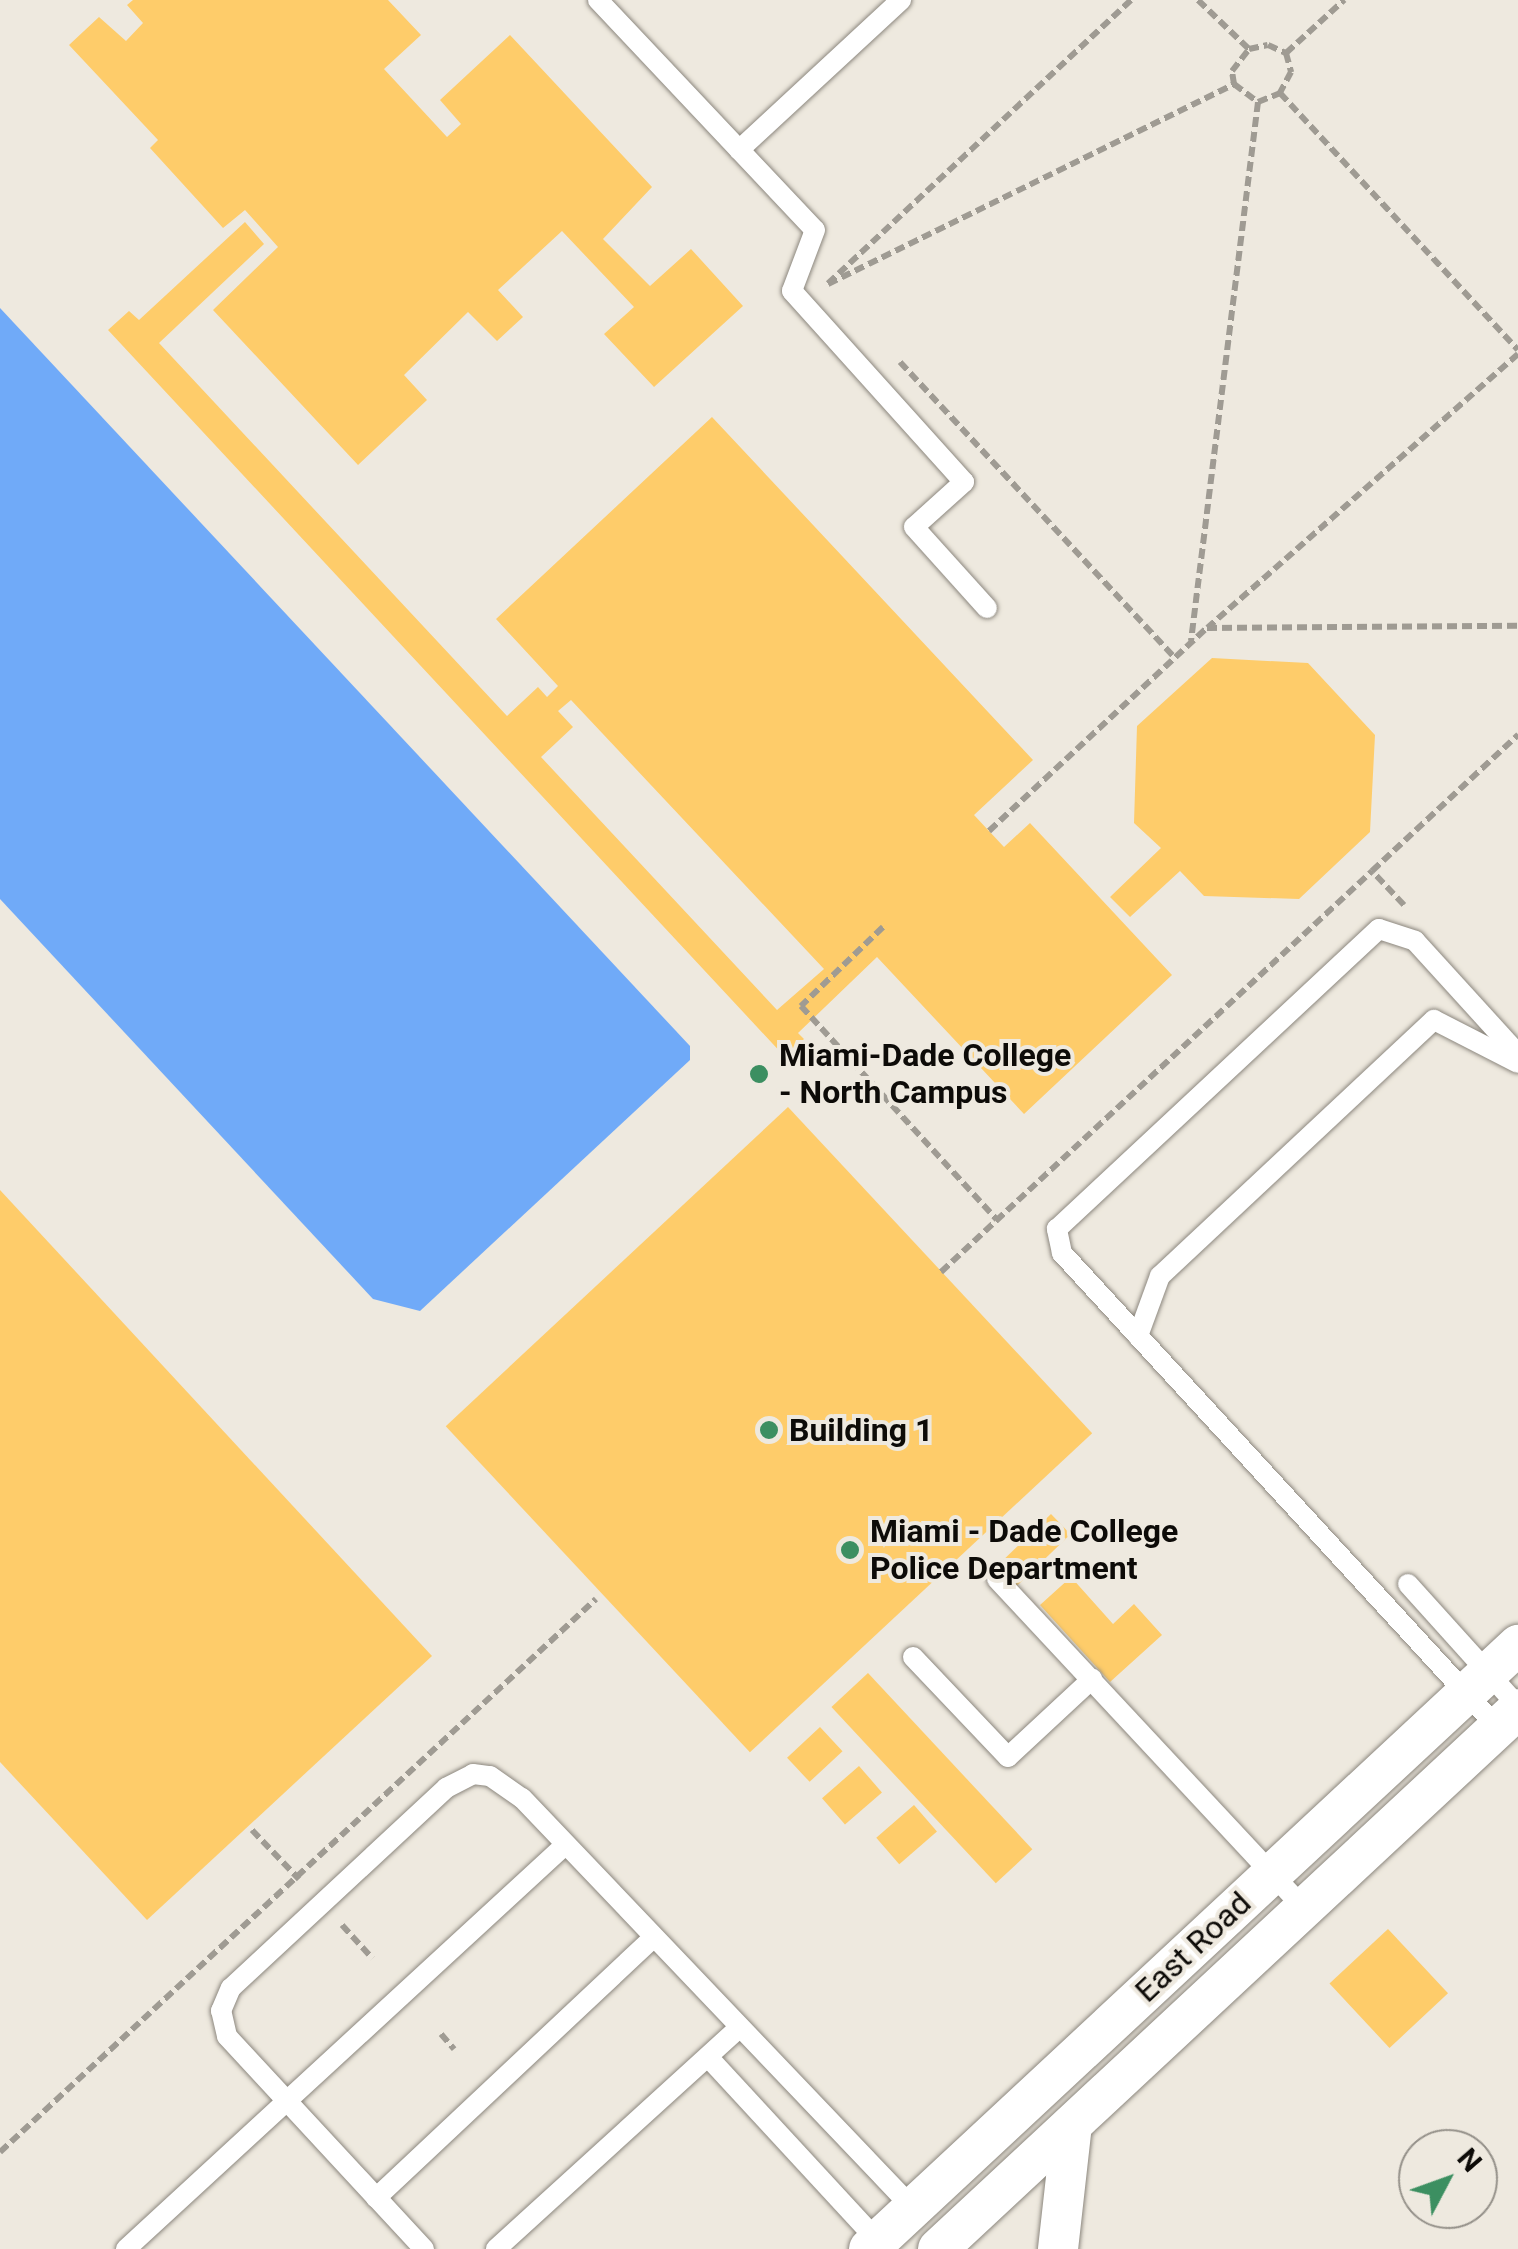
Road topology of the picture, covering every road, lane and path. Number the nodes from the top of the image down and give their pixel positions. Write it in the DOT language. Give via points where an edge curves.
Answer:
graph roads {
  1 [pos="598,0"];
  2 [pos="901,0"];
  3 [pos="1131,0"];
  4 [pos="1198,0"];
  5 [pos="1344,0"];
  6 [pos="1249,48"];
  7 [pos="1286,53"];
  8 [pos="1234,84"];
  9 [pos="1280,92"];
  10 [pos="1258,102"];
  11 [pos="739,150"];
  12 [pos="828,284"];
  13 [pos="841,298"];
  14 [pos="1518,352"];
  15 [pos="894,356"];
  16 [pos="987,608"];
  17 [pos="1518,626"];
  18 [pos="1207,628"];
  19 [pos="1192,641"];
  20 [pos="1174,657"];
  21 [pos="1518,734"];
  22 [pos="989,830"];
  23 [pos="1372,871"];
  24 [pos="1412,913"];
  25 [pos="883,927"];
  26 [pos="1518,1054"];
  27 [pos="1518,1063"];
  28 [pos="997,1220"];
  29 [pos="941,1272"];
  30 [pos="1138,1336"];
  31 [pos="997,1579"];
  32 [pos="1408,1584"];
  33 [pos="596,1599"];
  34 [pos="1518,1644"];
  35 [pos="913,1657"];
  36 [pos="1092,1679"];
  37 [pos="1477,1682"];
  38 [pos="1511,1714"];
  39 [pos="252,1830"];
  40 [pos="566,1845"];
  41 [pos="1272,1873"];
  42 [pos="298,1878"];
  43 [pos="307,1887"];
  44 [pos="1304,1908"];
  45 [pos="341,1924"];
  46 [pos="651,1940"];
  47 [pos="372,1958"];
  48 [pos="739,2028"];
  49 [pos="441,2034"];
  50 [pos="454,2049"];
  51 [pos="708,2057"];
  52 [pos="288,2100"];
  53 [pos="1072,2125"];
  54 [pos="0,2152"];
  55 [pos="376,2198"];
  56 [pos="911,2206"];
  57 [pos="877,2246"];
  58 [pos="945,2247"];
  59 [pos="126,2249"];
  60 [pos="424,2249"];
  61 [pos="496,2249"];
  62 [pos="1058,2249"];
  1 -- 11 [label="lane"];
  2 -- 11 [label="lane"];
  3 -- 12 [label="path"];
  4 -- 6 [label="path"];
  5 -- 7 [label="path"];
  6 -- 7 [label="path" via="1268,45"];
  6 -- 8 [label="path" via="1232,70"];
  7 -- 9 [label="path" via="1291,72"];
  8 -- 10 [label="path"];
  8 -- 12 [label="path"];
  9 -- 10 [label="path"];
  9 -- 14 [label="path"];
  10 -- 19 [label="path"];
  11 -- 16 [label="lane" via="814,230 792,290 964,482 914,527"];
  12 -- 13 [label="path"];
  14 -- 18 [label="path"];
  15 -- 20 [label="path"];
  17 -- 18 [label="path"];
  18 -- 19 [label="path"];
  19 -- 20 [label="path"];
  20 -- 22 [label="path"];
  21 -- 23 [label="path"];
  23 -- 24 [label="path"];
  23 -- 28 [label="path"];
  25 -- 28 [label="path" via="801,1006"];
  26 -- 30 [label="lane" via="1415,941 1379,928 1060,1222 1062,1253"];
  27 -- 30 [label="lane" via="1434,1020 1160,1276"];
  28 -- 29 [label="path"];
  30 -- 37 [label="lane"];
  31 -- 36 [label="lane"];
  32 -- 37 [label="lane"];
  33 -- 42 [label="path"];
  34 -- 37 [label="street, East Road"];
  35 -- 36 [label="lane" via="1008,1757"];
  36 -- 41 [label="lane"];
  37 -- 38 [label="lane"];
  37 -- 38 [label="lane"];
  37 -- 41 [label="street, East Road"];
  38 -- 44 [label="street, East Road"];
  39 -- 42 [label="path"];
  40 -- 46 [label="lane"];
  40 -- 52 [label="lane"];
  40 -- 52 [label="lane" via="490,1776 473,1774 446,1788 224,2000 227,2036"];
  41 -- 44 [label="lane"];
  41 -- 56 [label="street, East Road"];
  42 -- 43 [label="path"];
  42 -- 54 [label="path"];
  44 -- 53 [label="street, East Road"];
  45 -- 47 [label="path"];
  46 -- 48 [label="lane"];
  46 -- 55 [label="lane"];
  48 -- 51 [label="lane"];
  48 -- 56 [label="lane"];
  49 -- 50 [label="path"];
  51 -- 57 [label="lane"];
  51 -- 61 [label="lane"];
  52 -- 55 [label="lane"];
  52 -- 59 [label="lane"];
  53 -- 58 [label="street, East Road"];
  53 -- 62 [label="street"];
  55 -- 60 [label="lane"];
  56 -- 57 [label="street, East Road"];
  56 -- 58 [label="street"];
}
